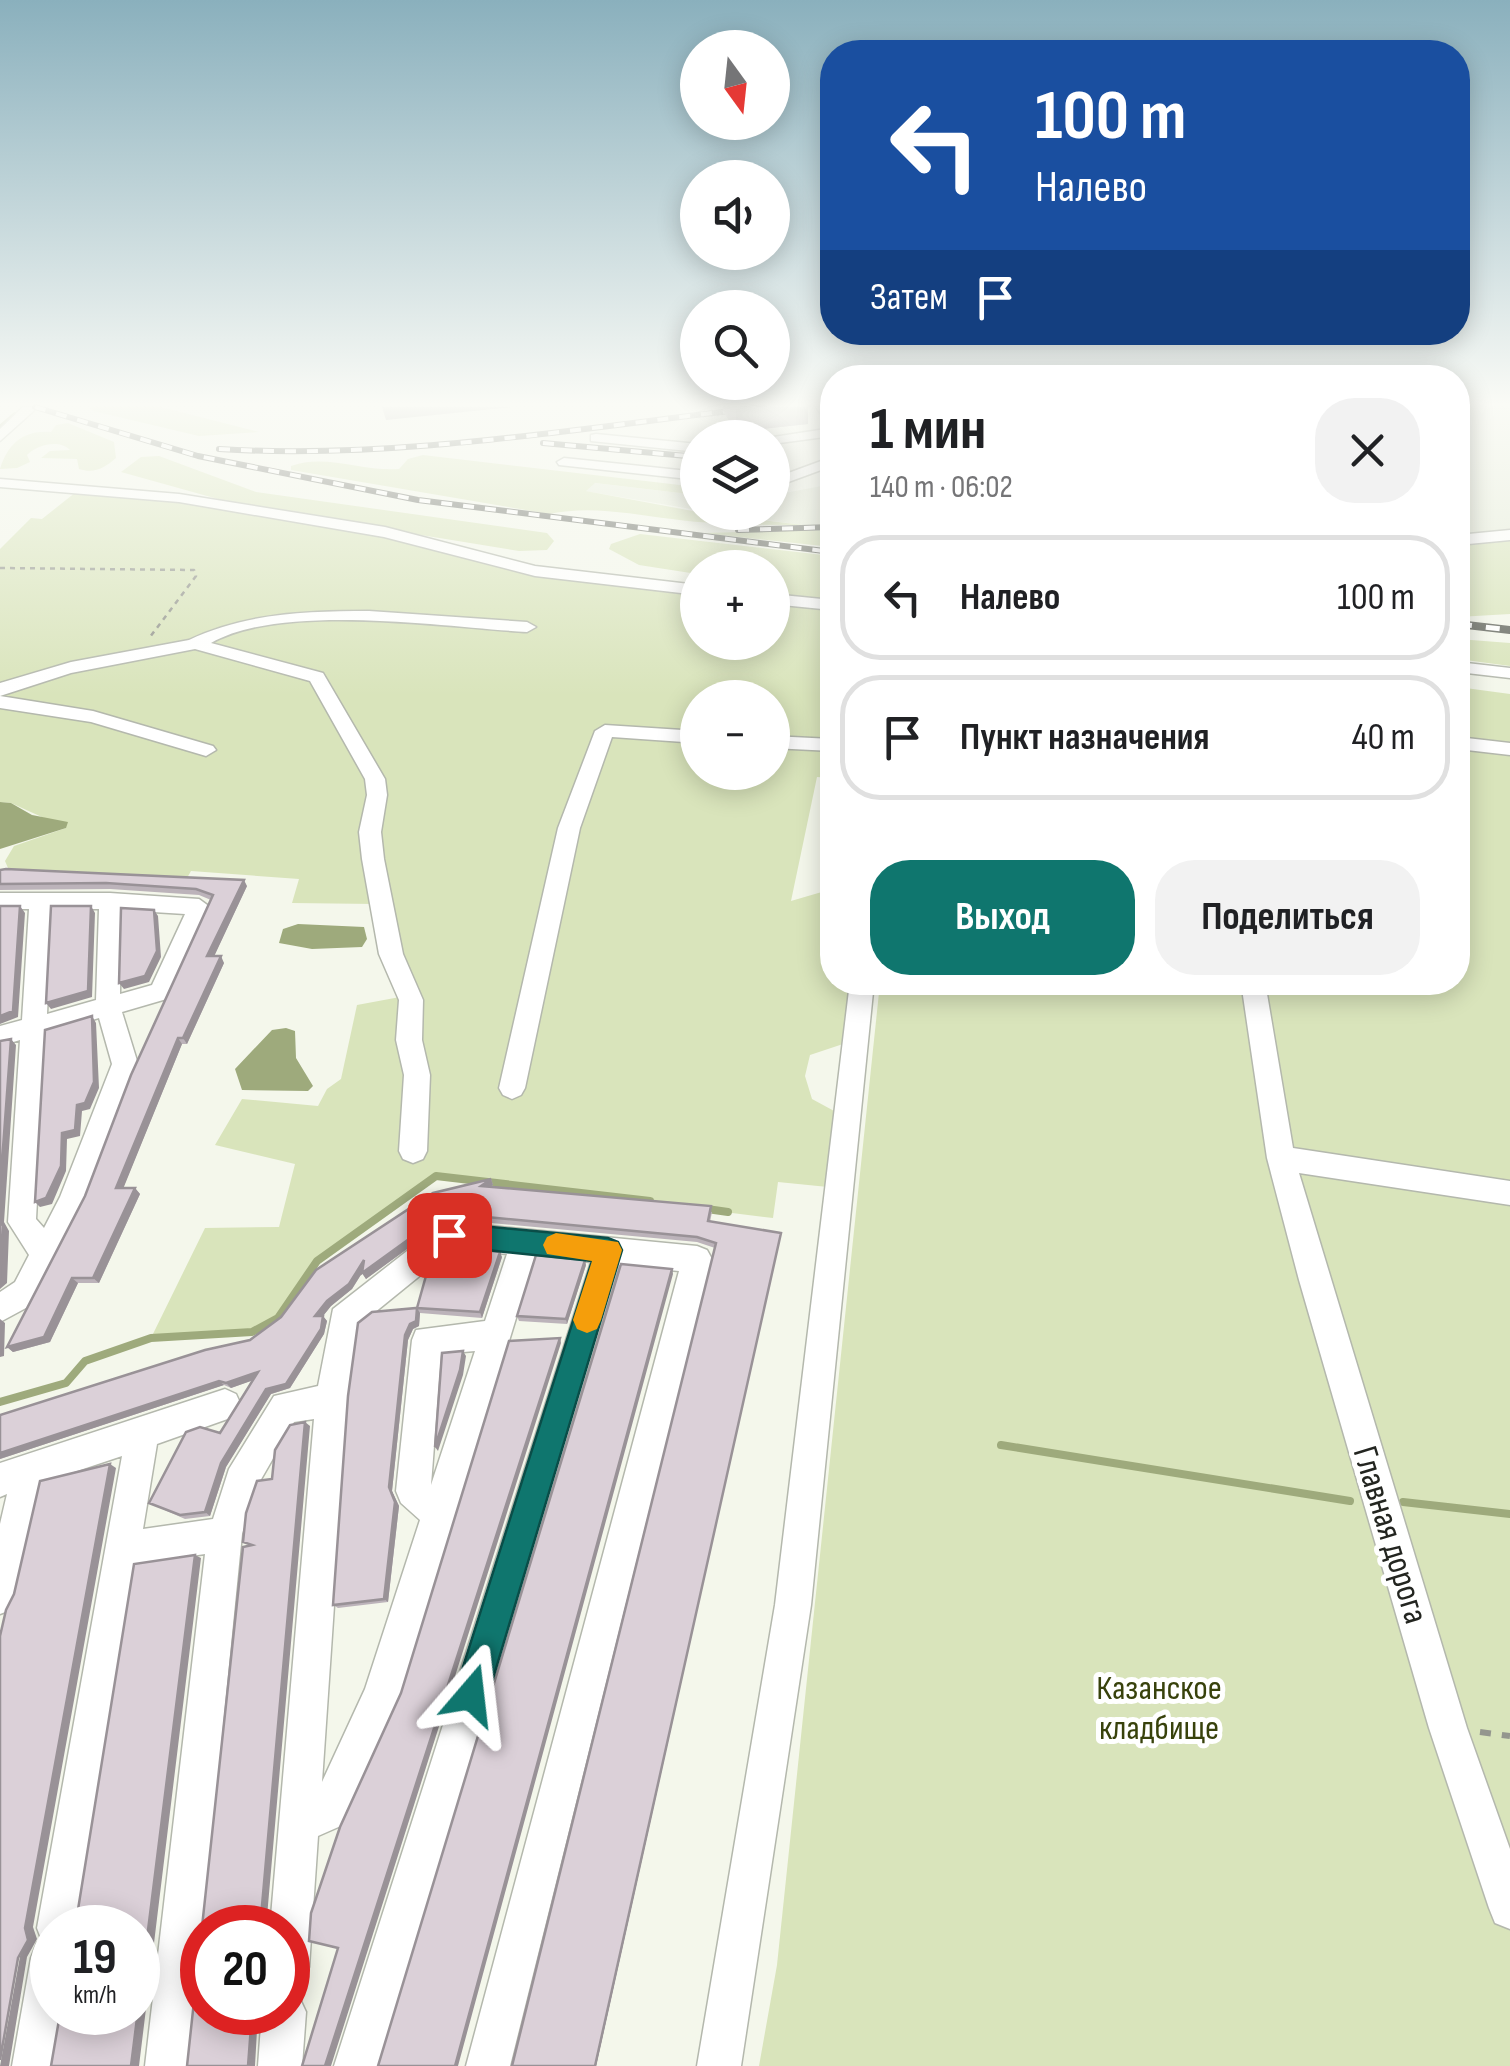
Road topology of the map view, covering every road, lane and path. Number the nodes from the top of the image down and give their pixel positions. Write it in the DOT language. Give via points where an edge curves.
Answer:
graph roads {
  1 [pos="212,503"];
  2 [pos="1510,535"];
  3 [pos="1470,539"];
  4 [pos="0,568"];
  5 [pos="680,588"];
  6 [pos="790,601"];
  7 [pos="820,604"];
  8 [pos="527,627"];
  9 [pos="196,644"];
  10 [pos="138,653"];
  11 [pos="1470,668"];
  12 [pos="1510,673"];
  13 [pos="0,690"];
  14 [pos="0,702"];
  15 [pos="680,736"];
  16 [pos="790,743"];
  17 [pos="820,745"];
  18 [pos="1470,745"];
  19 [pos="1510,749"];
  20 [pos="206,750"];
  21 [pos="0,901"];
  22 [pos="110,901"];
  23 [pos="41,902"];
  24 [pos="861,995"];
  25 [pos="1254,995"];
  26 [pos="108,1006"];
  27 [pos="32,1028"];
  28 [pos="0,1036"];
  29 [pos="512,1088"];
  30 [pos="413,1152"];
  31 [pos="1281,1158"];
  32 [pos="1510,1193"];
  33 [pos="524,1242"];
  34 [pos="608,1250"];
  35 [pos="44,1252"];
  36 [pos="0,1308"];
  37 [pos="495,1335"];
  38 [pos="332,1400"];
  39 [pos="225,1406"];
  40 [pos="142,1433"];
  41 [pos="15,1475"];
  42 [pos="439,1515"];
  43 [pos="225,1534"];
  44 [pos="122,1549"];
  45 [pos="0,1596"];
  46 [pos="299,1824"];
  47 [pos="62,1905"];
  48 [pos="293,1905"];
  49 [pos="1510,1908"];
  50 [pos="39,2035"];
  51 [pos="282,2035"];
  52 [pos="34,2066"];
  53 [pos="167,2066"];
  54 [pos="280,2066"];
  55 [pos="356,2066"];
  56 [pos="488,2066"];
  57 [pos="719,2066"];
  1 -- 5 [label="street" via="385,532 534,571"];
  2 -- 3 [label="street"];
  4 -- 10 [label="path" via="194,570 196,576"];
  6 -- 7 [label="street"];
  8 -- 9 [label="street" via="306,619 211,634"];
  9 -- 10 [label="street"];
  9 -- 30 [label="street" via="317,677 375,779 374,859 391,954 410,1000 417,1075"];
  10 -- 13 [label="street"];
  11 -- 12 [label="street"];
  14 -- 20 [label="street" via="93,717"];
  15 -- 29 [label="street" via="604,732 568,828"];
  16 -- 17 [label="street"];
  18 -- 19 [label="street"];
  21 -- 23 [label="street"];
  22 -- 23 [label="street"];
  22 -- 26 [label="street"];
  22 -- 26 [label="street" via="199,907 161,992"];
  23 -- 27 [label="street"];
  24 -- 57 [label="street" via="792,1605"];
  25 -- 31 [label="street, Главная дорога"];
  26 -- 27 [label="street"];
  26 -- 35 [label="street" via="125,1064 73,1200"];
  27 -- 28 [label="street"];
  27 -- 35 [label="street" via="22,1222"];
  31 -- 32 [label="street"];
  31 -- 49 [label="street, Главная дорога" via="1448,1728"];
  33 -- 34 [label="street"];
  33 -- 37 [label="street"];
  33 -- 38 [label="street" via="449,1235 344,1319"];
  34 -- 55 [label="street"];
  34 -- 56 [label="street" via="697,1259"];
  35 -- 36 [label="street" via="26,1292"];
  37 -- 42 [label="street"];
  37 -- 42 [label="street" via="427,1340 413,1491"];
  38 -- 43 [label="street" via="285,1407 241,1481"];
  38 -- 46 [label="street"];
  39 -- 40 [label="street"];
  40 -- 41 [label="street"];
  40 -- 44 [label="street"];
  41 -- 45 [label="street"];
  42 -- 46 [label="street" via="382,1694 329,1812"];
  43 -- 44 [label="street"];
  43 -- 53 [label="street"];
  44 -- 47 [label="street"];
  46 -- 48 [label="street"];
  50 -- 52 [label="street"];
  51 -- 54 [label="street"];
}
